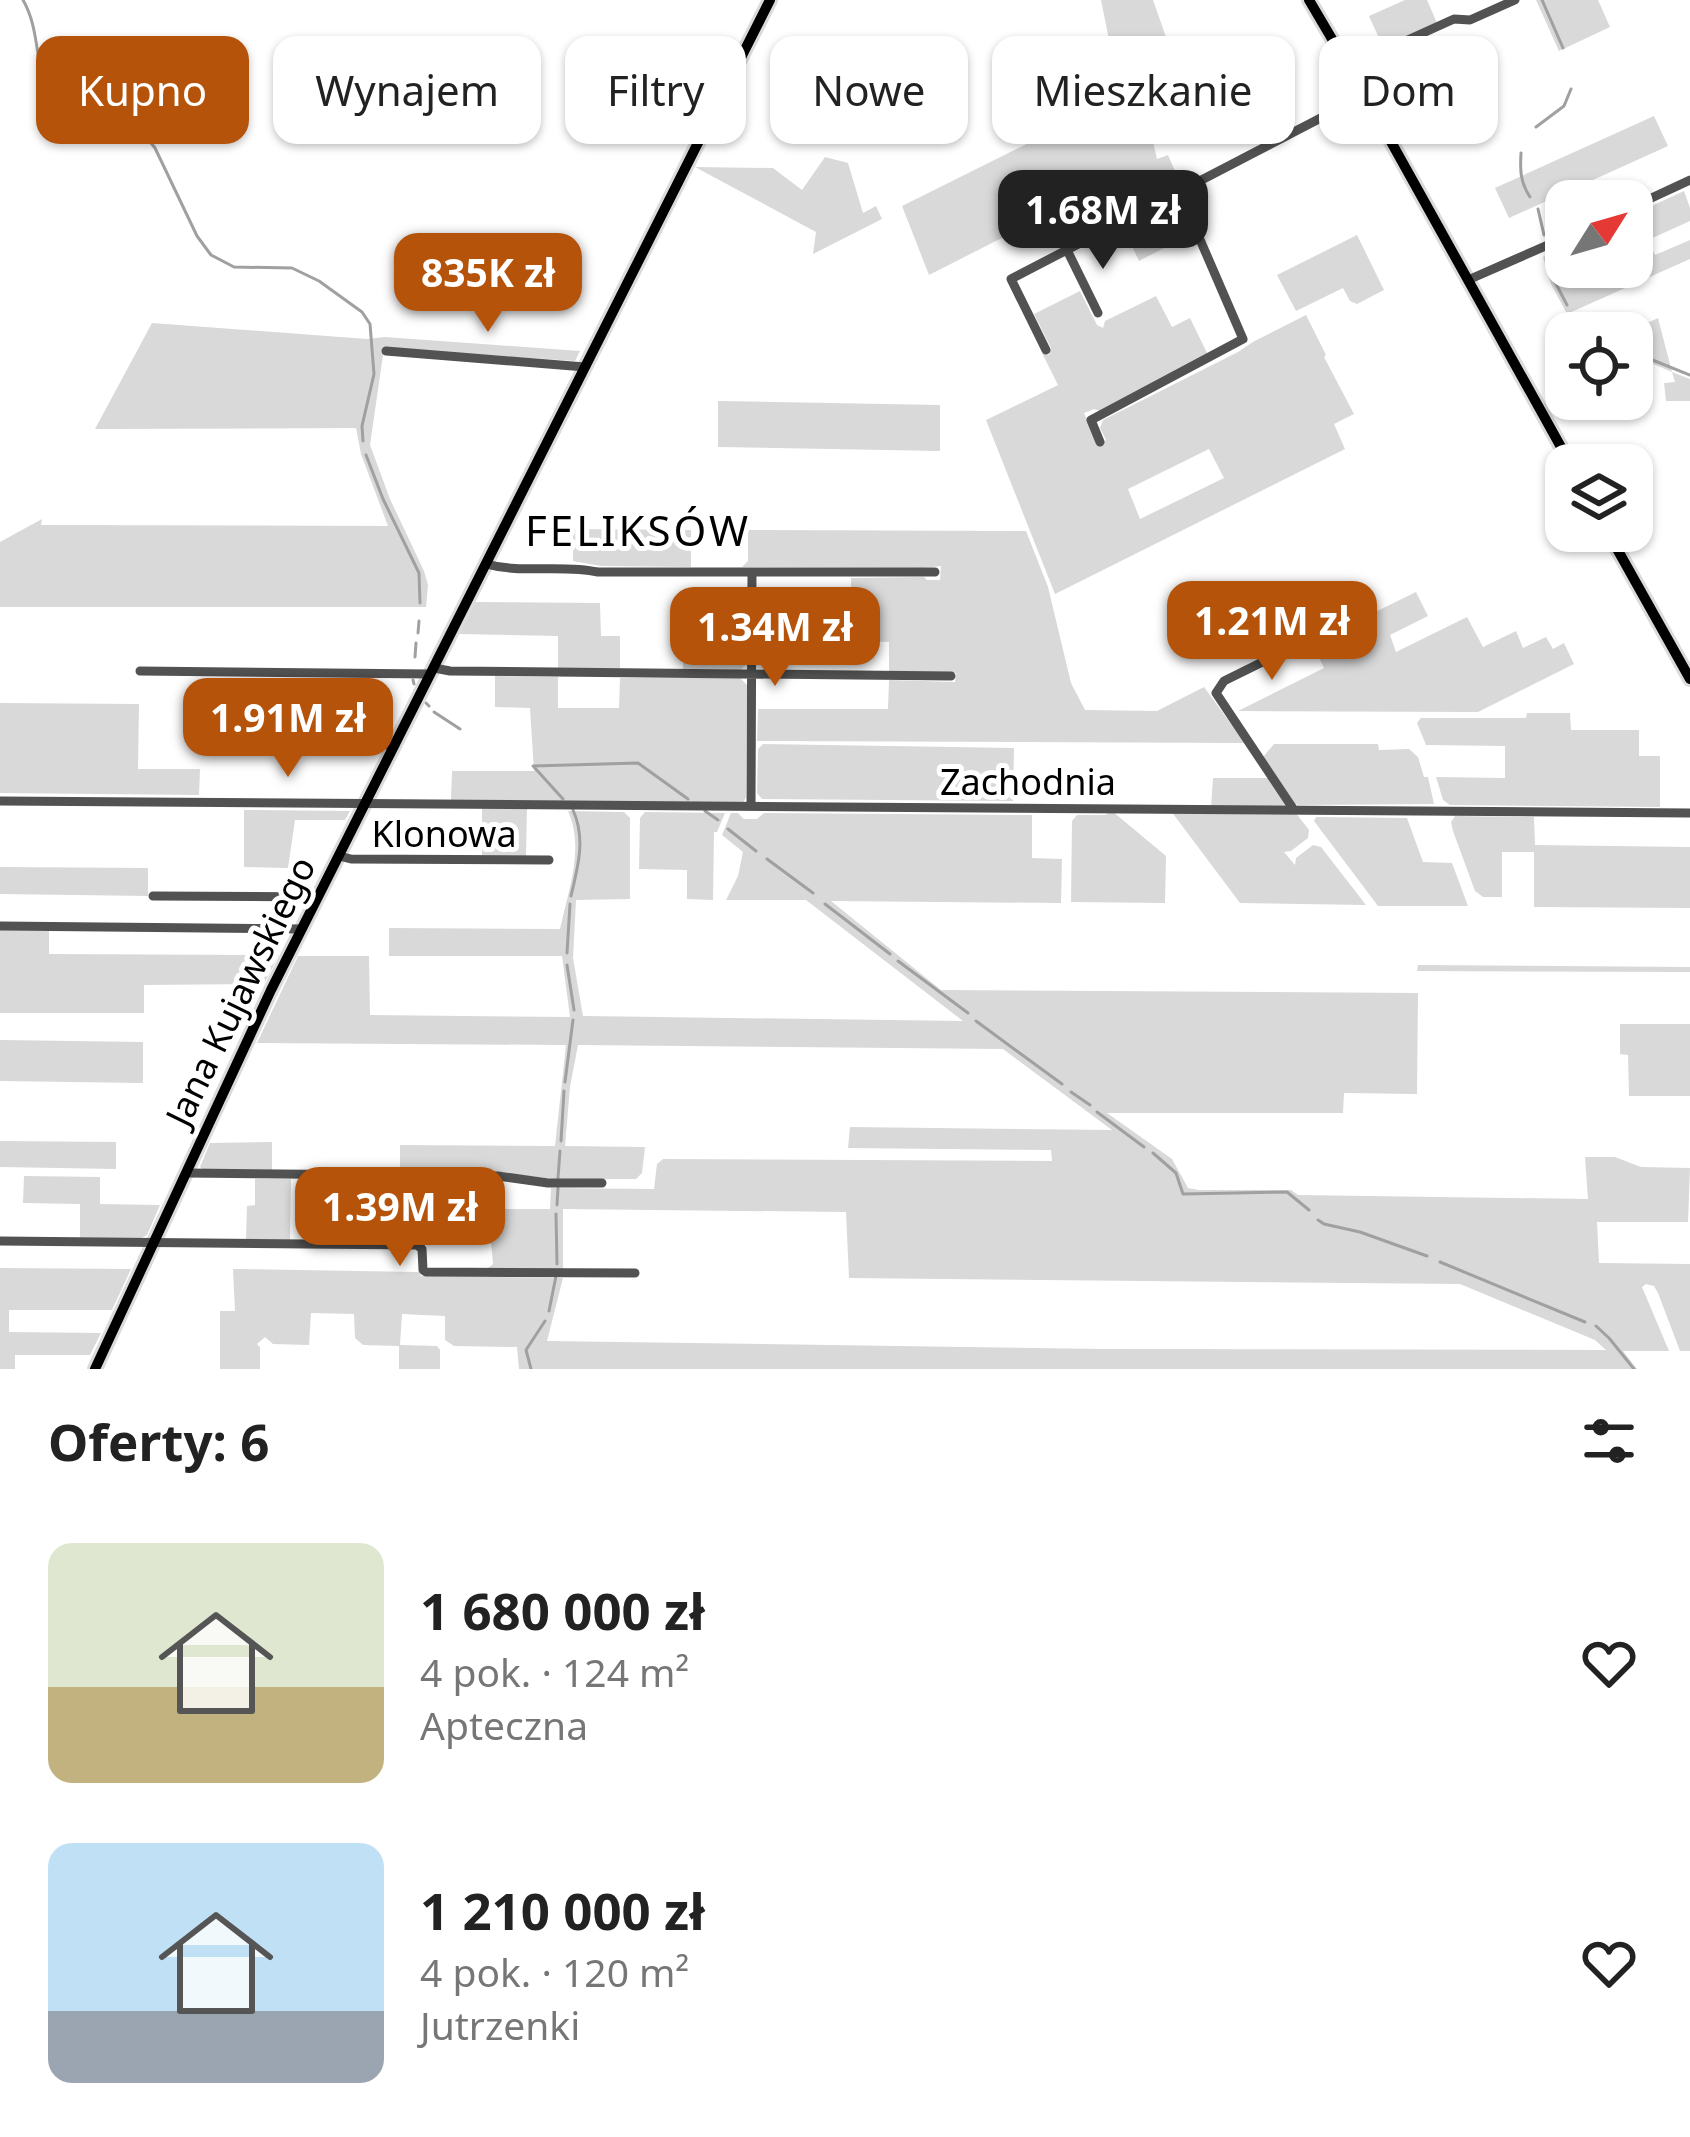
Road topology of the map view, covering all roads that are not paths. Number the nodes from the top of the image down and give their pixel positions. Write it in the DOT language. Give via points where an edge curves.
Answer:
graph roads {
  1 [pos="770,0"];
  2 [pos="1309,0"];
  3 [pos="1515,0"];
  4 [pos="1330,36"];
  5 [pos="1416,36"];
  6 [pos="1319,119"];
  7 [pos="1392,144"];
  8 [pos="1690,180"];
  9 [pos="1179,191"];
  10 [pos="1653,197"];
  11 [pos="1545,245"];
  12 [pos="1067,250"];
  13 [pos="1468,280"];
  14 [pos="1097,313"];
  15 [pos="1046,350"];
  16 [pos="386,351"];
  17 [pos="585,367"];
  18 [pos="1100,442"];
  19 [pos="1558,444"];
  20 [pos="1619,552"];
  21 [pos="486,564"];
  22 [pos="752,572"];
  23 [pos="935,572"];
  24 [pos="1301,643"];
  25 [pos="140,671"];
  26 [pos="432,671"];
  27 [pos="752,673"];
  28 [pos="952,676"];
  29 [pos="1690,679"];
  30 [pos="210,741"];
  31 [pos="395,745"];
  32 [pos="0,801"];
  33 [pos="365,803"];
  34 [pos="752,806"];
  35 [pos="1294,810"];
  36 [pos="1690,813"];
  37 [pos="339,856"];
  38 [pos="549,860"];
  39 [pos="153,896"];
  40 [pos="318,897"];
  41 [pos="0,926"];
  42 [pos="302,928"];
  43 [pos="187,1172"];
  44 [pos="602,1183"];
  45 [pos="0,1241"];
  46 [pos="154,1243"];
  47 [pos="635,1273"];
  48 [pos="95,1369"];
  1 -- 17 [label="main road, Jana Kujawskiego"];
  2 -- 4 [label="main road"];
  3 -- 5 [label="street"];
  6 -- 9 [label="street"];
  7 -- 13 [label="main road"];
  8 -- 10 [label="street"];
  9 -- 12 [label="street"];
  9 -- 18 [label="street" via="1244,339 1091,420"];
  11 -- 13 [label="street"];
  12 -- 14 [label="street"];
  12 -- 15 [label="street" via="1010,279"];
  13 -- 19 [label="main road"];
  16 -- 17 [label="street"];
  17 -- 21 [label="main road, Jana Kujawskiego"];
  20 -- 29 [label="main road"];
  21 -- 22 [label="street"];
  21 -- 26 [label="main road, Jana Kujawskiego"];
  22 -- 23 [label="street"];
  22 -- 27 [label="street"];
  24 -- 35 [label="street" via="1216,689"];
  25 -- 26 [label="street"];
  26 -- 27 [label="street"];
  26 -- 31 [label="main road, Jana Kujawskiego"];
  27 -- 28 [label="street"];
  27 -- 34 [label="street"];
  30 -- 31 [label="street"];
  31 -- 33 [label="main road, Jana Kujawskiego"];
  32 -- 33 [label="street, Zachodnia"];
  33 -- 34 [label="street, Zachodnia"];
  33 -- 37 [label="main road, Jana Kujawskiego"];
  34 -- 35 [label="street, Zachodnia"];
  35 -- 36 [label="street, Zachodnia"];
  37 -- 38 [label="street, Klonowa"];
  37 -- 40 [label="main road, Jana Kujawskiego"];
  39 -- 40 [label="street"];
  40 -- 42 [label="main road, Jana Kujawskiego"];
  41 -- 42 [label="street"];
  42 -- 43 [label="main road, Jana Kujawskiego"];
  43 -- 44 [label="street"];
  43 -- 46 [label="main road, Jana Kujawskiego"];
  45 -- 46 [label="street"];
  46 -- 47 [label="street" via="417,1244 426,1272"];
  46 -- 48 [label="main road, Jana Kujawskiego"];
}
